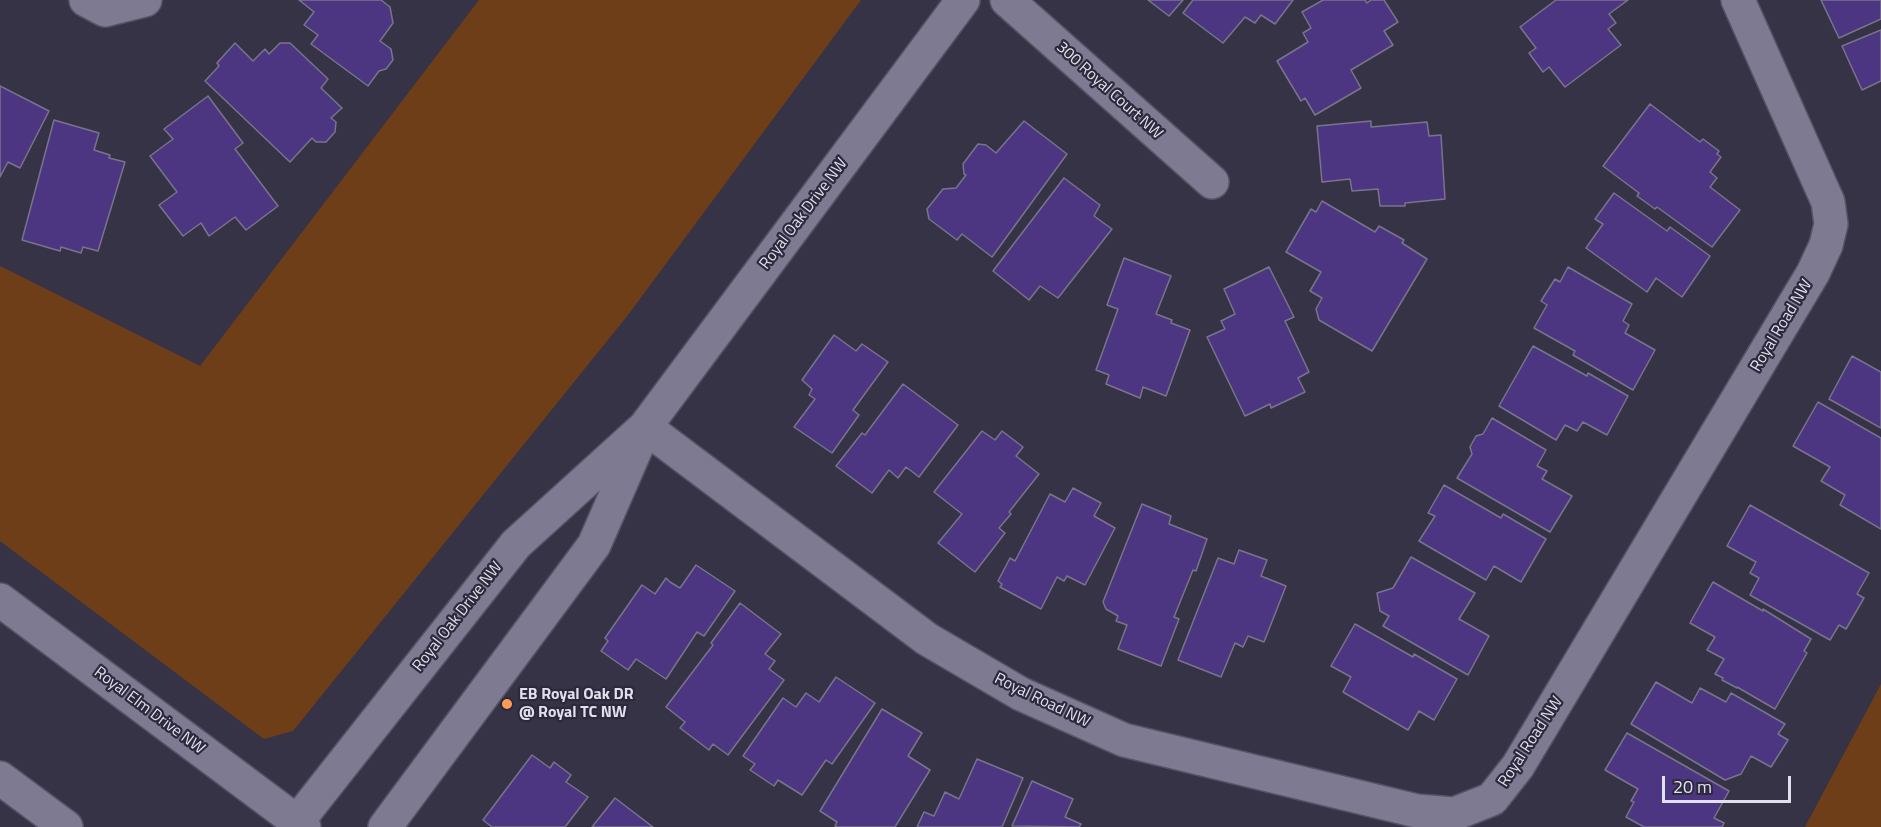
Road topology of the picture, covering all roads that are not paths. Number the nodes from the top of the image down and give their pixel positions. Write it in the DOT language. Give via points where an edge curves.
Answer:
graph roads {
  1 [pos="86,0"];
  2 [pos="145,0"];
  3 [pos="963,0"];
  4 [pos="1007,0"];
  5 [pos="1738,0"];
  6 [pos="1212,182"];
  7 [pos="645,427"];
  8 [pos="0,600"];
  9 [pos="0,778"];
  10 [pos="298,825"];
  11 [pos="66,827"];
  12 [pos="385,827"];
  1 -- 2 [label="street" via="105,10"];
  3 -- 7 [label="street, Royal Oak Drive NW"];
  4 -- 6 [label="street, 300 Royal Court NW"];
  5 -- 7 [label="street, Royal Road NW" via="1828,202 1831,224 1826,245 1813,273 1518,766 1492,799 1463,811 1417,811 1124,740 1021,694 927,639"];
  7 -- 10 [label="street, Royal Oak Drive NW" via="516,544"];
  7 -- 12 [label="street, Royal Oak Drive NW" via="594,545"];
  8 -- 10 [label="street, Royal Elm Drive NW"];
  9 -- 11 [label="street"];
}
